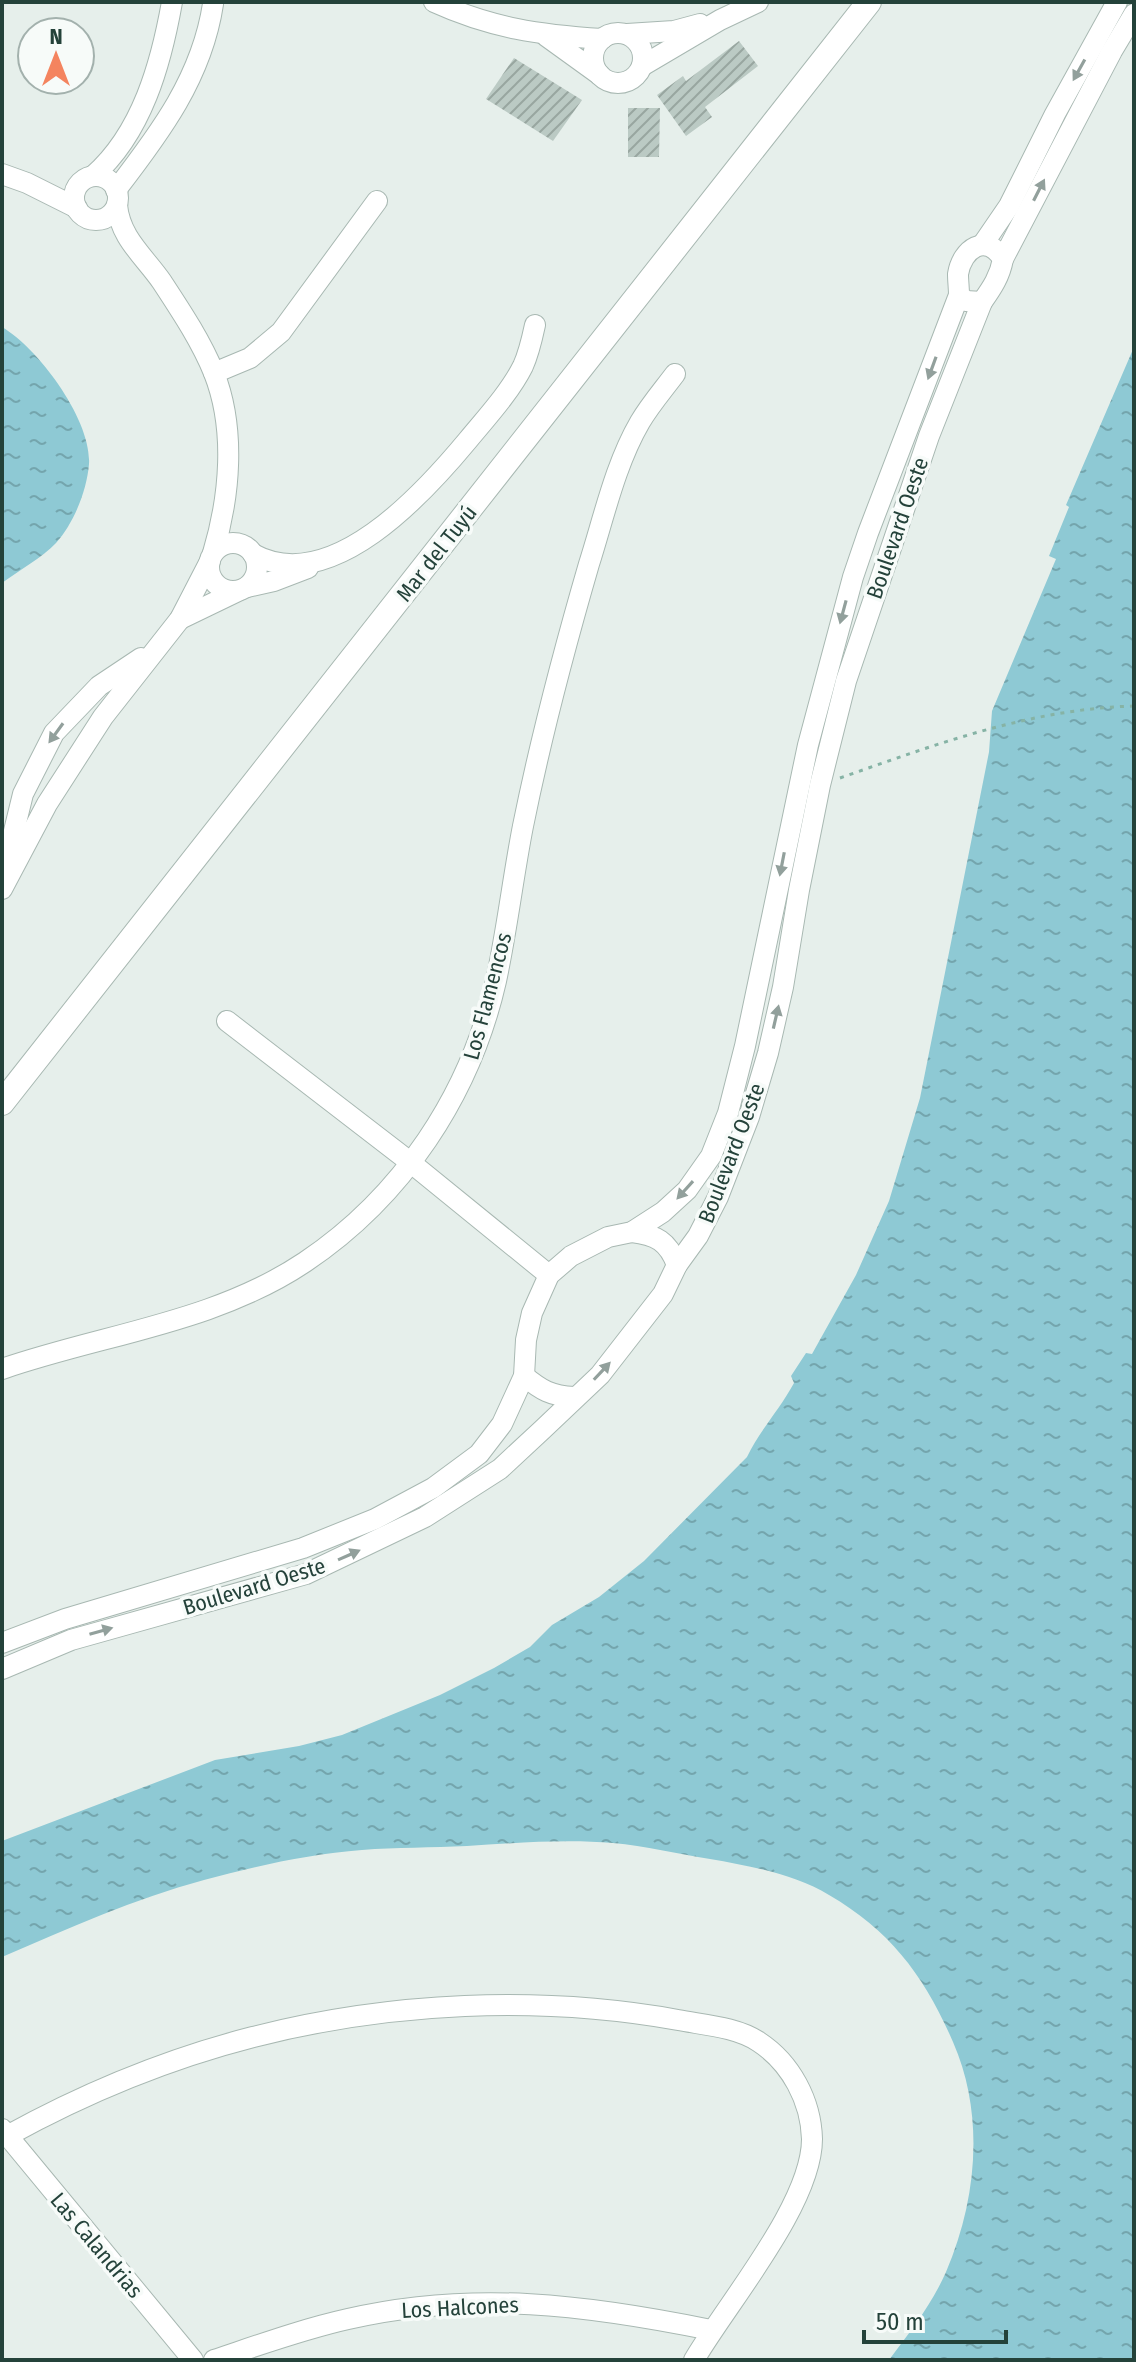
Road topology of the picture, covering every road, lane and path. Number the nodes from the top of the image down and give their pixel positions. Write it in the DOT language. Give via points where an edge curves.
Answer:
graph roads {
  1 [pos="172,2"];
  2 [pos="434,2"];
  3 [pos="758,2"];
  4 [pos="869,2"];
  5 [pos="1117,2"];
  6 [pos="210,3"];
  7 [pos="1134,14"];
  8 [pos="720,20"];
  9 [pos="543,34"];
  10 [pos="627,34"];
  11 [pos="602,39"];
  12 [pos="642,66"];
  13 [pos="600,75"];
  14 [pos="149,87"];
  15 [pos="182,97"];
  16 [pos="1063,120"];
  17 [pos="2,174"];
  18 [pos="90,177"];
  19 [pos="27,183"];
  20 [pos="117,197"];
  21 [pos="377,201"];
  22 [pos="85,214"];
  23 [pos="983,244"];
  24 [pos="132,246"];
  25 [pos="1003,259"];
  26 [pos="959,295"];
  27 [pos="982,302"];
  28 [pos="535,325"];
  29 [pos="214,373"];
  30 [pos="675,374"];
  31 [pos="910,425"];
  32 [pos="929,436"];
  33 [pos="226,505"];
  34 [pos="251,551"];
  35 [pos="212,557"];
  36 [pos="321,560"];
  37 [pos="243,589"];
  38 [pos="180,619"];
  39 [pos="158,647"];
  40 [pos="81,702"];
  41 [pos="1134,706"];
  42 [pos="103,717"];
  43 [pos="808,745"];
  44 [pos="829,751"];
  45 [pos="820,785"];
  46 [pos="23,794"];
  47 [pos="47,804"];
  48 [pos="2,882"];
  49 [pos="2,889"];
  50 [pos="227,1021"];
  51 [pos="745,1046"];
  52 [pos="768,1053"];
  53 [pos="2,1103"];
  54 [pos="410,1162"];
  55 [pos="632,1232"];
  56 [pos="677,1265"];
  57 [pos="549,1275"];
  58 [pos="2,1369"];
  59 [pos="524,1376"];
  60 [pos="574,1397"];
  61 [pos="375,1519"];
  62 [pos="385,1539"];
  63 [pos="65,1619"];
  64 [pos="71,1640"];
  65 [pos="2,1643"];
  66 [pos="2,1669"];
  67 [pos="5,2132"];
  68 [pos="711,2330"];
  69 [pos="193,2360"];
  70 [pos="214,2360"];
  71 [pos="694,2360"];
  1 -- 14 [label="street"];
  2 -- 9 [label="street" via="489,24"];
  3 -- 8 [label="street"];
  4 -- 53 [label="street, Mar del Tuyú"];
  5 -- 16 [label="street, one-way"];
  6 -- 15 [label="street" via="206,38"];
  7 -- 16 [label="street"];
  8 -- 10 [label="street" via="674,31"];
  8 -- 12 [label="street"];
  9 -- 11 [label="street"];
  9 -- 13 [label="street"];
  10 -- 11 [label="street"];
  10 -- 12 [label="street" via="639,44"];
  11 -- 13 [label="street" via="594,53"];
  12 -- 13 [label="street" via="634,78 620,83"];
  14 -- 15 [label="street"];
  14 -- 18 [label="street" via="112,160"];
  15 -- 20 [label="street"];
  16 -- 23 [label="street"];
  25 -- 16 [label="street, one-way"];
  17 -- 19 [label="street"];
  18 -- 19 [label="street" via="64,185"];
  18 -- 20 [label="street" via="107,179"];
  18 -- 22 [label="street" via="76,188 74,202"];
  19 -- 22 [label="street"];
  20 -- 22 [label="street" via="108,216"];
  20 -- 24 [label="street" via="118,219"];
  21 -- 29 [label="street" via="281,332 250,358"];
  22 -- 24 [label="street"];
  23 -- 25 [label="street"];
  23 -- 26 [label="street" via="964,259"];
  24 -- 29 [label="street" via="159,279"];
  25 -- 27 [label="street"];
  26 -- 27 [label="street"];
  26 -- 31 [label="street, Boulevard Oeste, one-way"];
  27 -- 32 [label="street, Boulevard Oeste"];
  28 -- 36 [label="street" via="522,368 427,489 374,534"];
  29 -- 33 [label="street" via="224,408"];
  30 -- 54 [label="street, Los Flamencos" via="634,435 579,599 544,730 495,984 479,1041 437,1129"];
  31 -- 32 [label="street"];
  31 -- 43 [label="street, Boulevard Oeste, one-way" via="853,577"];
  32 -- 44 [label="street, Boulevard Oeste" via="846,681"];
  33 -- 34 [label="street"];
  33 -- 35 [label="street"];
  34 -- 35 [label="street" via="227,544"];
  34 -- 36 [label="street" via="281,564"];
  34 -- 37 [label="street" via="258,568"];
  35 -- 37 [label="street" via="209,569 216,584"];
  35 -- 38 [label="street"];
  36 -- 37 [label="street"];
  37 -- 38 [label="street"];
  38 -- 39 [label="street"];
  39 -- 40 [label="street"];
  39 -- 42 [label="street"];
  40 -- 42 [label="street"];
  40 -- 46 [label="street, one-way" via="54,733"];
  41 -- 45 [label="path" via="1053,714 968,733"];
  42 -- 47 [label="street"];
  43 -- 44 [label="street"];
  43 -- 51 [label="street, Boulevard Oeste, one-way"];
  44 -- 45 [label="street, Boulevard Oeste"];
  52 -- 45 [label="street, Boulevard Oeste, one-way"];
  46 -- 47 [label="street"];
  46 -- 48 [label="street"];
  47 -- 49 [label="street"];
  50 -- 54 [label="street"];
  51 -- 52 [label="street"];
  51 -- 55 [label="street, Boulevard Oeste, one-way" via="711,1156 687,1190"];
  52 -- 56 [label="street, Boulevard Oeste" via="718,1197"];
  54 -- 57 [label="street"];
  54 -- 58 [label="street, Los Flamencos" via="346,1232 269,1283 192,1316"];
  55 -- 56 [label="street" via="652,1234 671,1250"];
  55 -- 57 [label="street, Boulevard Oeste" via="595,1243"];
  60 -- 56 [label="street, Boulevard Oeste, one-way" via="633,1335"];
  57 -- 59 [label="street, Boulevard Oeste" via="532,1313"];
  59 -- 60 [label="street" via="555,1397"];
  59 -- 61 [label="street, Boulevard Oeste" via="502,1424 479,1454 433,1488"];
  60 -- 62 [label="street, Boulevard Oeste" via="500,1469"];
  61 -- 62 [label="street"];
  61 -- 63 [label="street, Boulevard Oeste" via="259,1563"];
  64 -- 62 [label="street, Boulevard Oeste, one-way" via="306,1574"];
  63 -- 64 [label="street"];
  63 -- 65 [label="street, Boulevard Oeste"];
  64 -- 66 [label="street, Boulevard Oeste"];
  67 -- 68 [label="street" via="172,2061 336,2020 474,2006 566,2007 656,2016 737,2033 780,2059 798,2085 812,2136 810,2162 803,2187"];
  67 -- 69 [label="street, Las Calandrias"];
  68 -- 70 [label="street, Los Halcones" via="583,2307 466,2304 351,2318"];
  68 -- 71 [label="street"];
}
